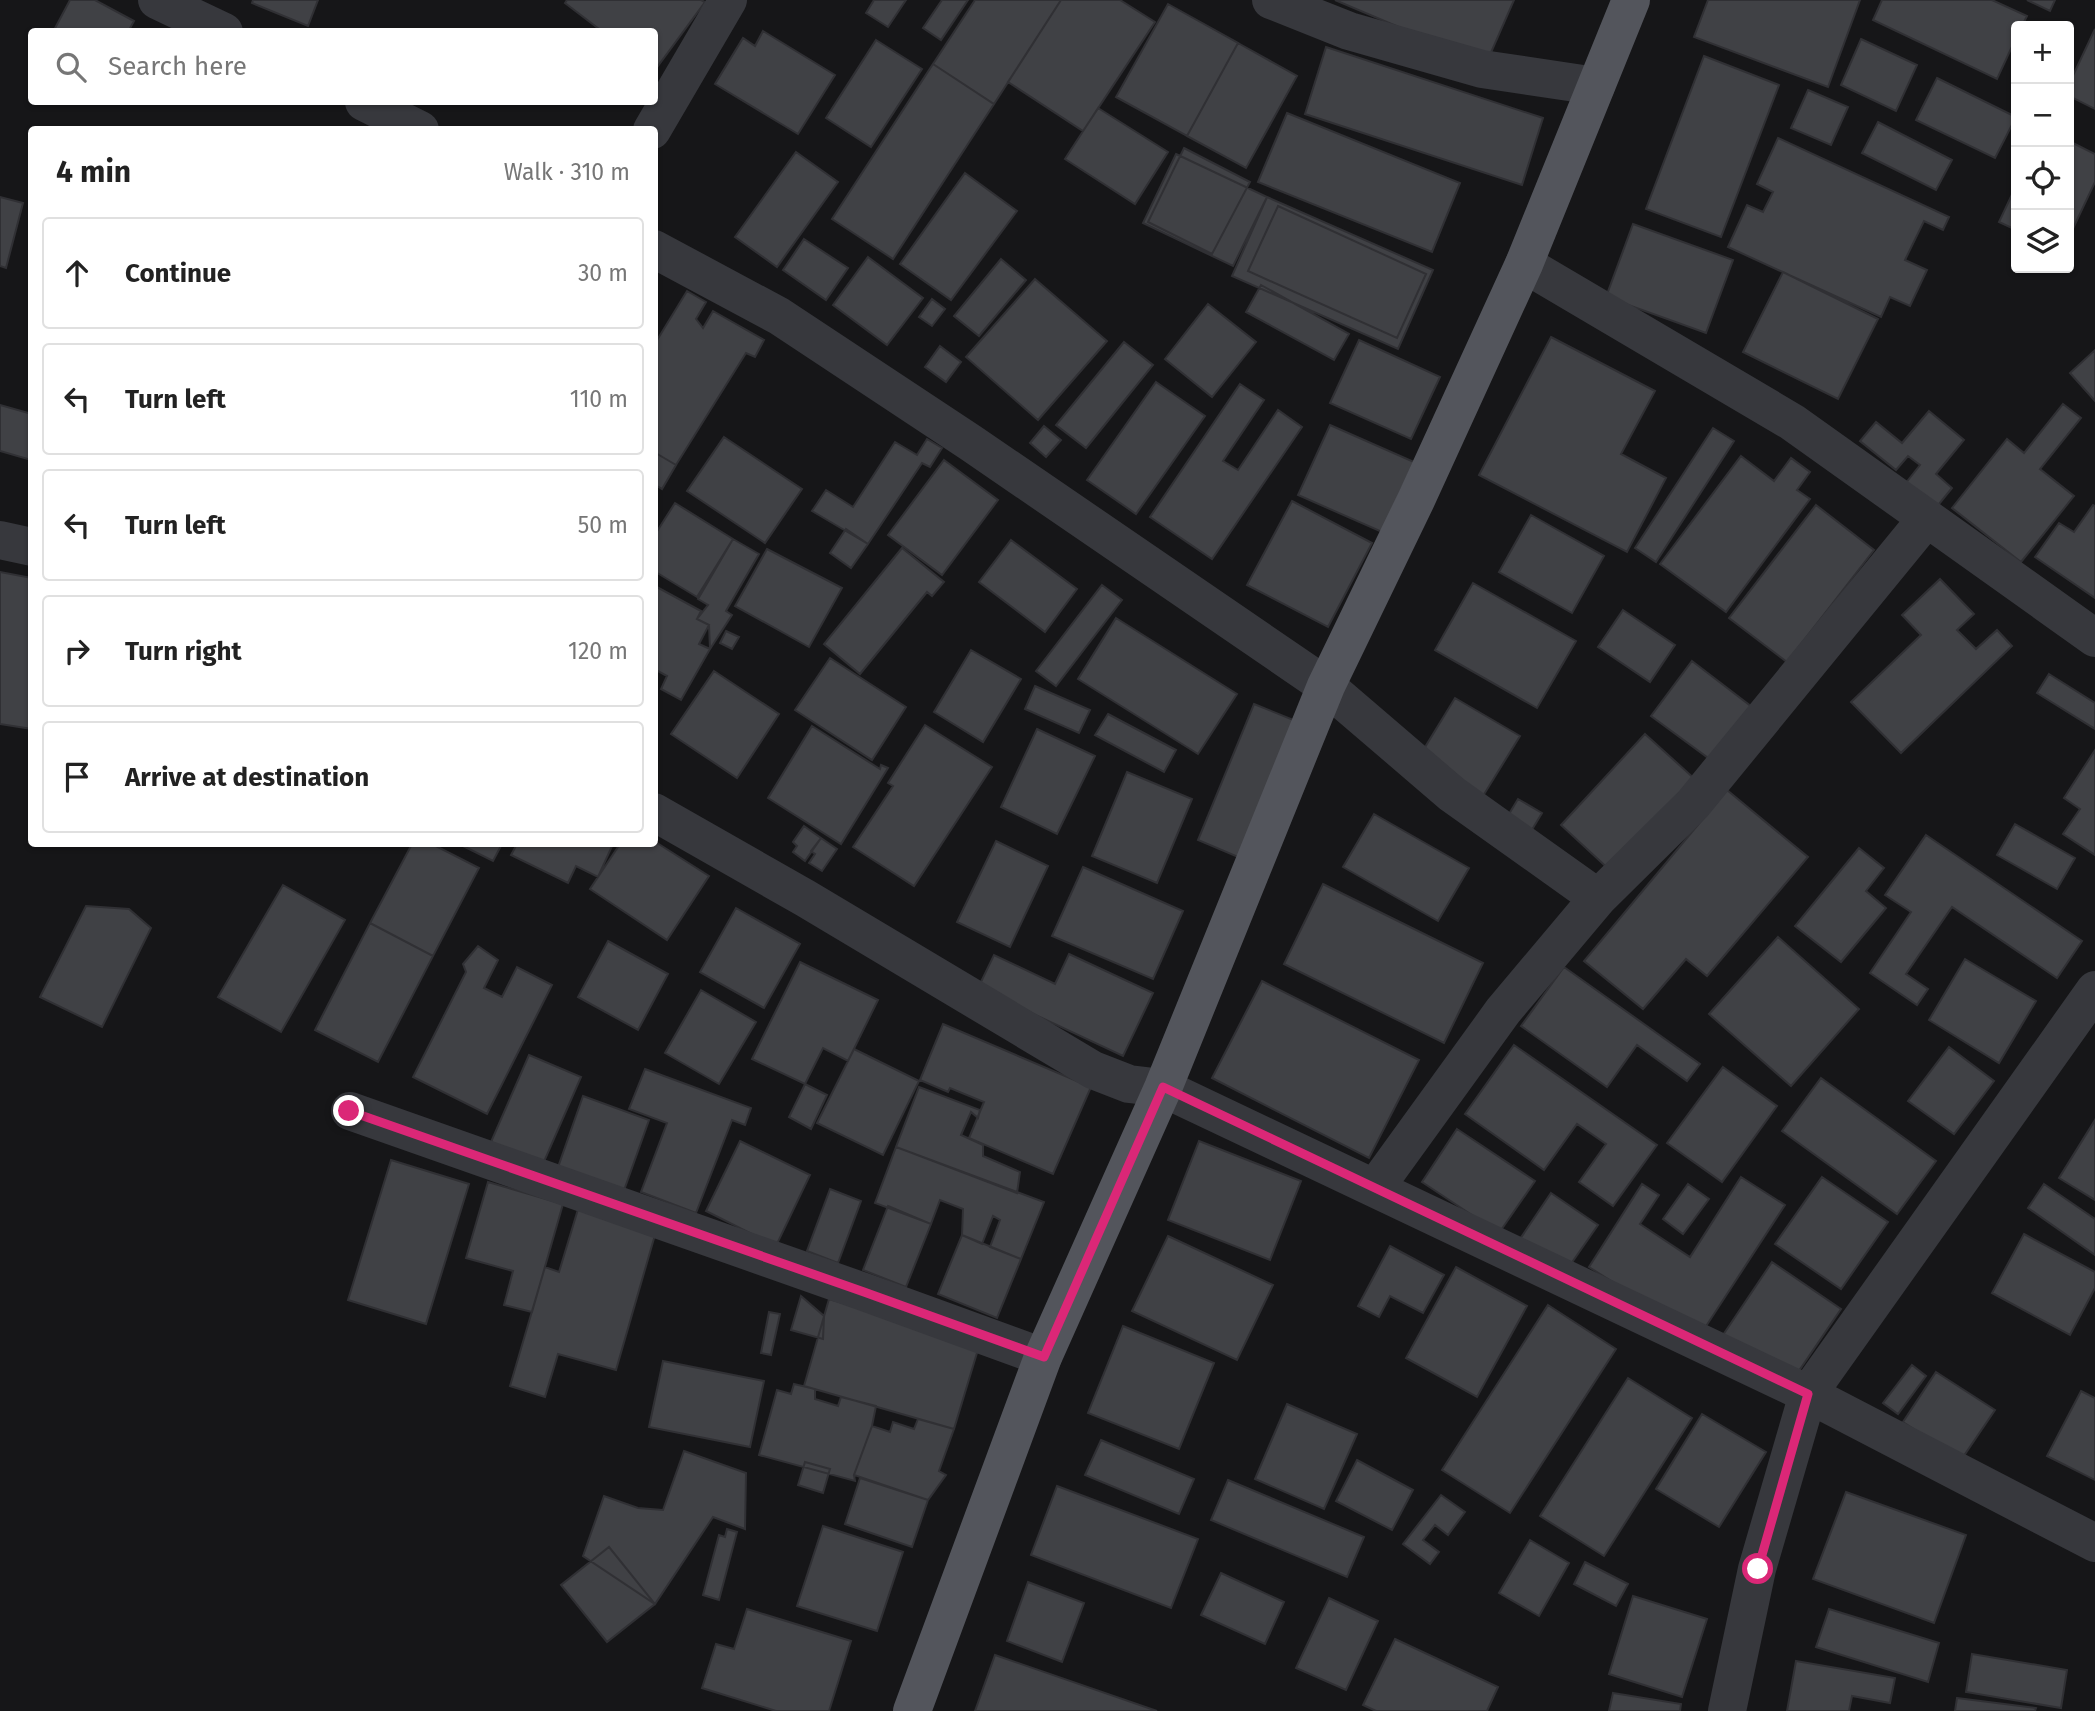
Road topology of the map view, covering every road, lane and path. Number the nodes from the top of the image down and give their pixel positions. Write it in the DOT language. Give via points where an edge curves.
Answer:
graph roads {
  1 [pos="157,0"];
  2 [pos="728,0"];
  3 [pos="1271,0"];
  4 [pos="1631,0"];
  5 [pos="222,20"];
  6 [pos="1596,86"];
  7 [pos="370,105"];
  8 [pos="412,126"];
  9 [pos="654,126"];
  10 [pos="658,251"];
  11 [pos="1524,264"];
  12 [pos="1927,518"];
  13 [pos="0,540"];
  14 [pos="28,546"];
  15 [pos="2095,638"];
  16 [pos="1326,686"];
  17 [pos="658,814"];
  18 [pos="1598,898"];
  19 [pos="2095,990"];
  20 [pos="1163,1087"];
  21 [pos="349,1111"];
  22 [pos="1374,1188"];
  23 [pos="1044,1357"];
  24 [pos="1808,1394"];
  25 [pos="2095,1543"];
  26 [pos="912,1711"];
  27 [pos="1727,1711"];
  1 -- 5 [label="street"];
  2 -- 9 [label="street"];
  3 -- 6 [label="street" via="1349,31 1482,69"];
  4 -- 6 [label="main road"];
  6 -- 11 [label="main road"];
  7 -- 8 [label="street"];
  10 -- 16 [label="street" via="779,316"];
  11 -- 12 [label="street" via="1793,422"];
  11 -- 16 [label="main road"];
  12 -- 15 [label="street"];
  12 -- 18 [label="street" via="1693,804"];
  13 -- 14 [label="street"];
  16 -- 18 [label="street" via="1452,794"];
  16 -- 20 [label="main road"];
  17 -- 20 [label="street" via="1093,1070 1129,1084"];
  18 -- 22 [label="street" via="1503,1011"];
  19 -- 24 [label="street"];
  20 -- 22 [label="street"];
  20 -- 23 [label="main road"];
  21 -- 23 [label="street"];
  22 -- 24 [label="street"];
  23 -- 26 [label="main road"];
  24 -- 25 [label="street"];
  24 -- 27 [label="street" via="1758,1569"];
}
